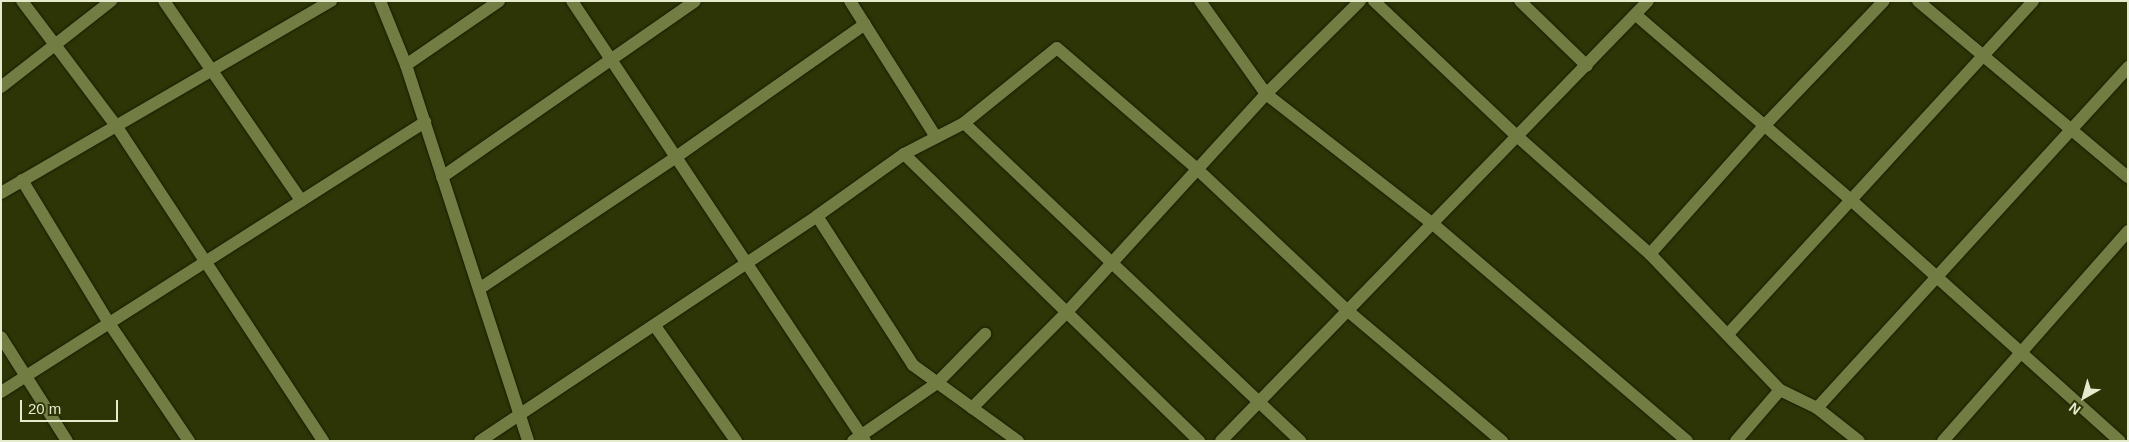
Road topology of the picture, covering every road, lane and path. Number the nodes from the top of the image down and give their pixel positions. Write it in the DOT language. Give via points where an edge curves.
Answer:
graph roads {
  1 [pos="22,1"];
  2 [pos="111,1"];
  3 [pos="164,1"];
  4 [pos="331,1"];
  5 [pos="380,1"];
  6 [pos="499,1"];
  7 [pos="572,1"];
  8 [pos="695,1"];
  9 [pos="850,1"];
  10 [pos="1200,1"];
  11 [pos="1360,1"];
  12 [pos="1374,1"];
  13 [pos="1520,1"];
  14 [pos="1648,1"];
  15 [pos="1884,1"];
  16 [pos="1918,1"];
  17 [pos="2033,1"];
  18 [pos="1636,15"];
  19 [pos="865,24"];
  20 [pos="56,44"];
  21 [pos="1983,56"];
  22 [pos="609,58"];
  23 [pos="406,65"];
  24 [pos="1587,66"];
  25 [pos="2128,67"];
  26 [pos="213,71"];
  27 [pos="1,87"];
  28 [pos="1266,94"];
  29 [pos="425,122"];
  30 [pos="964,123"];
  31 [pos="1764,126"];
  32 [pos="117,127"];
  33 [pos="2070,129"];
  34 [pos="936,136"];
  35 [pos="1518,137"];
  36 [pos="904,154"];
  37 [pos="676,157"];
  38 [pos="1196,168"];
  39 [pos="442,176"];
  40 [pos="2128,178"];
  41 [pos="22,180"];
  42 [pos="1,193"];
  43 [pos="301,200"];
  44 [pos="1851,200"];
  45 [pos="817,216"];
  46 [pos="1433,224"];
  47 [pos="2128,231"];
  48 [pos="1650,254"];
  49 [pos="207,260"];
  50 [pos="747,262"];
  51 [pos="1112,262"];
  52 [pos="1936,276"];
  53 [pos="479,289"];
  54 [pos="1348,311"];
  55 [pos="1067,312"];
  56 [pos="109,323"];
  57 [pos="655,326"];
  58 [pos="1729,333"];
  59 [pos="985,334"];
  60 [pos="1,337"];
  61 [pos="2023,352"];
  62 [pos="28,375"];
  63 [pos="937,383"];
  64 [pos="1780,390"];
  65 [pos="1,392"];
  66 [pos="1259,401"];
  67 [pos="972,408"];
  68 [pos="1816,408"];
  69 [pos="520,416"];
  70 [pos="860,439"];
  71 [pos="67,441"];
  72 [pos="189,441"];
  73 [pos="323,441"];
  74 [pos="480,441"];
  75 [pos="528,441"];
  76 [pos="736,441"];
  77 [pos="1018,441"];
  78 [pos="1199,441"];
  79 [pos="1221,441"];
  80 [pos="1300,441"];
  81 [pos="1502,441"];
  82 [pos="1687,441"];
  83 [pos="1736,441"];
  84 [pos="1859,441"];
  85 [pos="1943,441"];
  86 [pos="2120,441"];
  1 -- 20 [label="street"];
  2 -- 20 [label="street"];
  3 -- 26 [label="street"];
  4 -- 26 [label="street"];
  5 -- 23 [label="street"];
  6 -- 23 [label="street"];
  7 -- 22 [label="street"];
  8 -- 22 [label="street"];
  9 -- 19 [label="street"];
  10 -- 28 [label="street"];
  11 -- 28 [label="street"];
  12 -- 35 [label="street"];
  13 -- 24 [label="street"];
  14 -- 18 [label="street"];
  15 -- 31 [label="street"];
  16 -- 21 [label="street"];
  17 -- 21 [label="street"];
  18 -- 24 [label="street"];
  18 -- 31 [label="street"];
  19 -- 34 [label="street"];
  19 -- 37 [label="street"];
  20 -- 27 [label="street"];
  20 -- 32 [label="street"];
  21 -- 33 [label="street"];
  21 -- 44 [label="street"];
  22 -- 37 [label="street"];
  22 -- 39 [label="street"];
  23 -- 29 [label="street"];
  24 -- 35 [label="street"];
  25 -- 33 [label="street"];
  26 -- 32 [label="street"];
  26 -- 43 [label="street"];
  28 -- 38 [label="street"];
  28 -- 46 [label="street"];
  29 -- 39 [label="street"];
  29 -- 43 [label="street"];
  30 -- 34 [label="street"];
  30 -- 38 [label="street" via="1057,48"];
  30 -- 51 [label="street"];
  31 -- 44 [label="street"];
  31 -- 48 [label="street"];
  32 -- 41 [label="street"];
  32 -- 49 [label="street"];
  33 -- 40 [label="street"];
  33 -- 52 [label="street"];
  34 -- 36 [label="street"];
  35 -- 46 [label="street"];
  35 -- 48 [label="street"];
  36 -- 45 [label="street"];
  36 -- 55 [label="street"];
  37 -- 50 [label="street"];
  37 -- 53 [label="street"];
  38 -- 51 [label="street"];
  38 -- 54 [label="street"];
  39 -- 53 [label="street"];
  41 -- 42 [label="street"];
  41 -- 56 [label="street"];
  43 -- 49 [label="street"];
  44 -- 52 [label="street"];
  44 -- 58 [label="street"];
  45 -- 50 [label="street"];
  45 -- 63 [label="street" via="912,365"];
  46 -- 54 [label="street"];
  46 -- 82 [label="street"];
  47 -- 61 [label="street"];
  48 -- 58 [label="street"];
  49 -- 56 [label="street"];
  49 -- 73 [label="street"];
  50 -- 57 [label="street"];
  50 -- 70 [label="street"];
  51 -- 55 [label="street"];
  51 -- 66 [label="street"];
  52 -- 61 [label="street"];
  52 -- 68 [label="street"];
  53 -- 69 [label="street"];
  54 -- 66 [label="street"];
  54 -- 81 [label="street"];
  55 -- 67 [label="street"];
  55 -- 78 [label="street"];
  56 -- 62 [label="street"];
  56 -- 72 [label="street"];
  57 -- 69 [label="street"];
  57 -- 76 [label="street"];
  58 -- 64 [label="street"];
  59 -- 63 [label="street"];
  60 -- 62 [label="street"];
  61 -- 85 [label="street"];
  61 -- 86 [label="street"];
  62 -- 65 [label="street"];
  62 -- 71 [label="street"];
  63 -- 67 [label="street"];
  63 -- 70 [label="street"];
  64 -- 68 [label="street"];
  64 -- 83 [label="street"];
  66 -- 79 [label="street"];
  66 -- 80 [label="street"];
  67 -- 77 [label="street"];
  68 -- 84 [label="street"];
  69 -- 74 [label="street"];
  69 -- 75 [label="street"];
}
